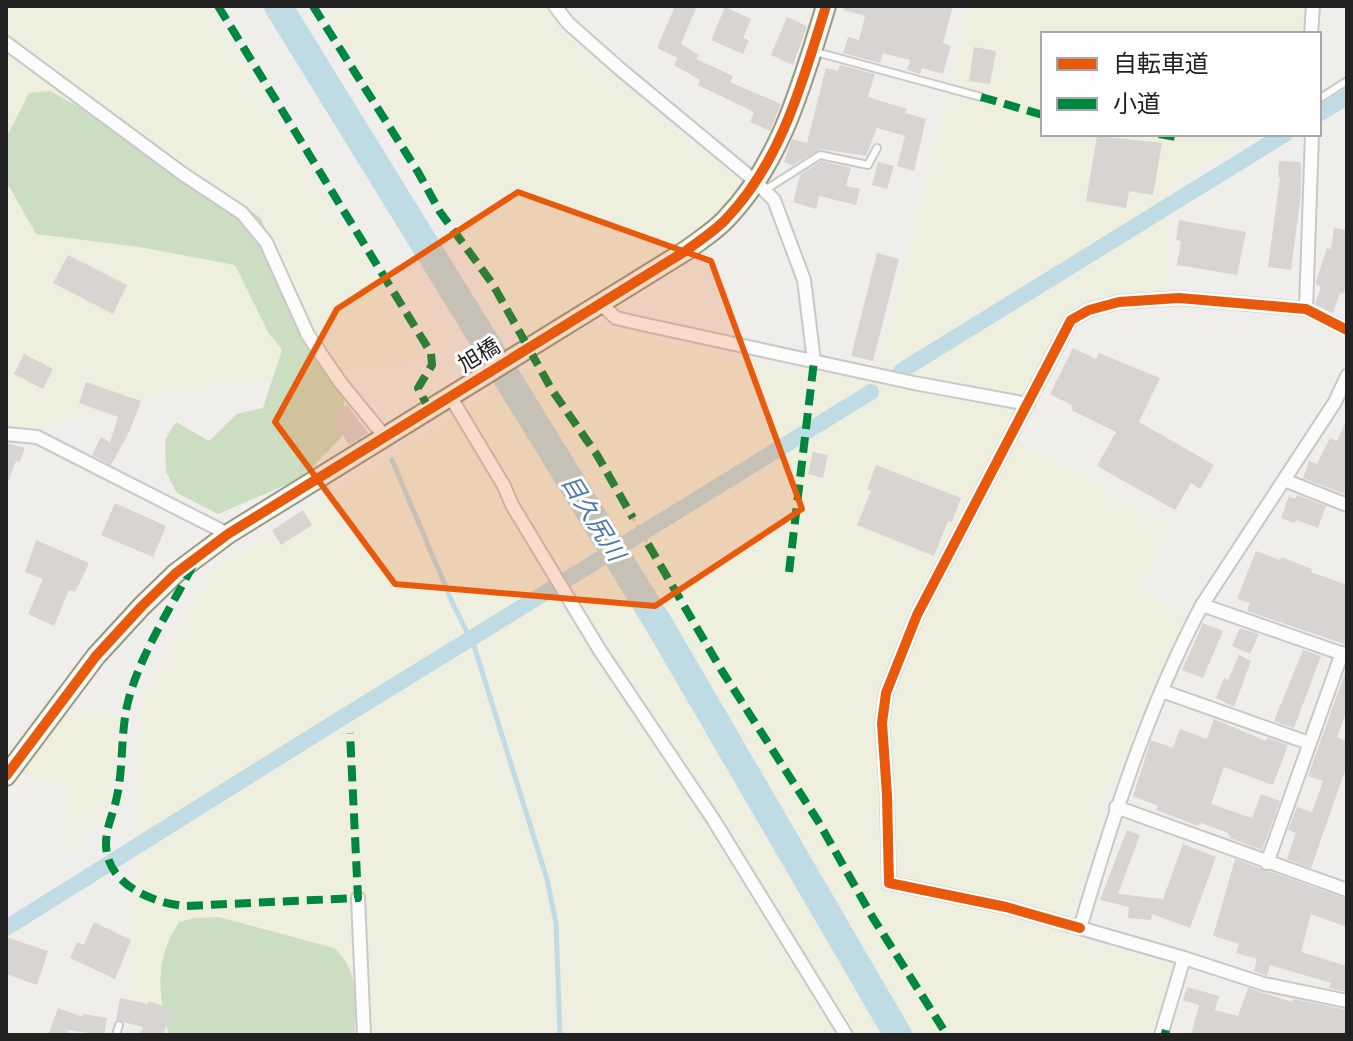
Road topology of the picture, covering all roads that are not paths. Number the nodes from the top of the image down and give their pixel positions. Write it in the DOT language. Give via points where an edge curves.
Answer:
graph roads {
  1 [pos="555,6"];
  2 [pos="826,6"];
  3 [pos="1313,6"];
  4 [pos="1311,32"];
  5 [pos="6,43"];
  6 [pos="812,51"];
  7 [pos="1347,81"];
  8 [pos="981,97"];
  9 [pos="1321,98"];
  10 [pos="1312,136"];
  11 [pos="877,148"];
  12 [pos="760,186"];
  13 [pos="601,304"];
  14 [pos="1306,309"];
  15 [pos="1347,330"];
  16 [pos="814,361"];
  17 [pos="1347,376"];
  18 [pos="452,394"];
  19 [pos="1028,404"];
  20 [pos="6,434"];
  21 [pos="385,437"];
  22 [pos="1284,480"];
  23 [pos="1347,505"];
  24 [pos="228,534"];
  25 [pos="1202,605"];
  26 [pos="1344,654"];
  27 [pos="1162,691"];
  28 [pos="1309,743"];
  29 [pos="6,776"];
  30 [pos="1116,807"];
  31 [pos="1267,863"];
  32 [pos="1347,890"];
  33 [pos="358,898"];
  34 [pos="1080,928"];
  35 [pos="1184,958"];
  36 [pos="1347,1001"];
  37 [pos="119,1025"];
  38 [pos="116,1035"];
  39 [pos="364,1035"];
  40 [pos="846,1035"];
  41 [pos="1161,1035"];
  1 -- 12 [label="street" via="620,69"];
  2 -- 6 [label="street, 旭橋"];
  3 -- 4 [label="street"];
  5 -- 21 [label="street" via="242,213 266,242 308,335"];
  6 -- 8 [label="lane"];
  6 -- 12 [label="street, 旭橋"];
  7 -- 9 [label="lane"];
  10 -- 14 [label="street"];
  11 -- 12 [label="lane" via="868,165 820,155"];
  12 -- 13 [label="street, 旭橋" via="687,250"];
  12 -- 16 [label="street" via="774,200 804,280"];
  13 -- 16 [label="street" via="616,318"];
  13 -- 18 [label="street, 旭橋"];
  14 -- 15 [label="street"];
  14 -- 19 [label="street" via="1179,298 1089,310 1071,320"];
  16 -- 19 [label="street"];
  17 -- 22 [label="street"];
  18 -- 21 [label="street, 旭橋"];
  18 -- 40 [label="street" via="599,649 713,819"];
  19 -- 34 [label="street" via="917,615 886,693 882,723 889,883"];
  20 -- 24 [label="street" via="37,437"];
  21 -- 24 [label="street, 旭橋"];
  22 -- 23 [label="street"];
  22 -- 25 [label="street"];
  24 -- 29 [label="street, 旭橋" via="176,573 132,616"];
  25 -- 26 [label="street"];
  25 -- 27 [label="street"];
  26 -- 28 [label="street"];
  27 -- 28 [label="street"];
  27 -- 30 [label="street"];
  28 -- 31 [label="street"];
  30 -- 31 [label="street"];
  30 -- 34 [label="street"];
  31 -- 32 [label="street"];
  33 -- 39 [label="street"];
  34 -- 35 [label="street"];
  35 -- 36 [label="street" via="1264,984"];
  35 -- 41 [label="street"];
  37 -- 38 [label="lane"];
}
